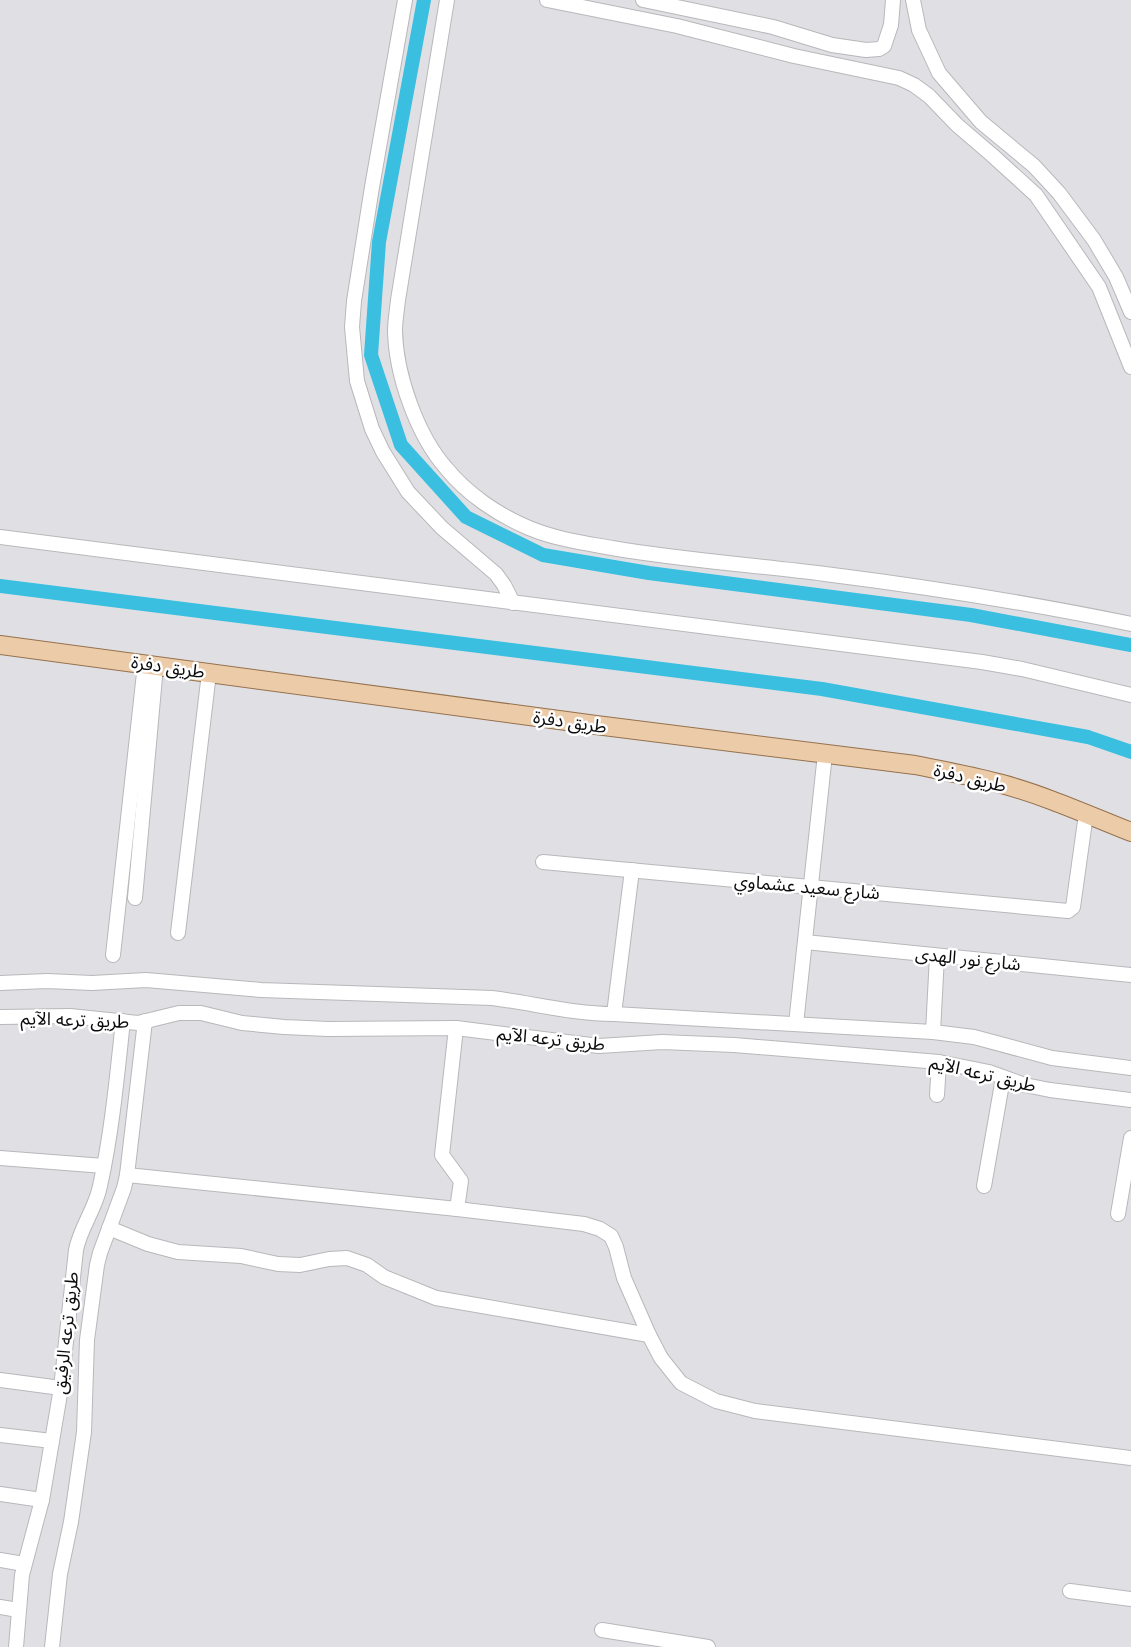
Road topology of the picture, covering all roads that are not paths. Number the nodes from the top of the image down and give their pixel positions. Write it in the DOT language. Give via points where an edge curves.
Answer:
graph roads {
  1 [pos="405,0"];
  2 [pos="447,0"];
  3 [pos="547,0"];
  4 [pos="643,0"];
  5 [pos="893,0"];
  6 [pos="913,0"];
  7 [pos="1131,312"];
  8 [pos="1131,367"];
  9 [pos="0,537"];
  10 [pos="513,603"];
  11 [pos="1131,624"];
  12 [pos="0,645"];
  13 [pos="151,665"];
  14 [pos="208,673"];
  15 [pos="1131,695"];
  16 [pos="825,754"];
  17 [pos="1086,814"];
  18 [pos="1131,832"];
  19 [pos="543,862"];
  20 [pos="632,870"];
  21 [pos="811,887"];
  22 [pos="135,898"];
  23 [pos="178,933"];
  24 [pos="805,942"];
  25 [pos="113,955"];
  26 [pos="937,956"];
  27 [pos="1131,975"];
  28 [pos="0,982"];
  29 [pos="614,1014"];
  30 [pos="0,1017"];
  31 [pos="123,1021"];
  32 [pos="145,1021"];
  33 [pos="796,1024"];
  34 [pos="456,1028"];
  35 [pos="933,1032"];
  36 [pos="939,1062"];
  37 [pos="1131,1068"];
  38 [pos="1003,1078"];
  39 [pos="938,1095"];
  40 [pos="1131,1100"];
  41 [pos="1131,1138"];
  42 [pos="0,1158"];
  43 [pos="104,1166"];
  44 [pos="127,1175"];
  45 [pos="984,1186"];
  46 [pos="457,1209"];
  47 [pos="1118,1214"];
  48 [pos="109,1228"];
  49 [pos="650,1335"];
  50 [pos="0,1380"];
  51 [pos="61,1388"];
  52 [pos="0,1435"];
  53 [pos="52,1441"];
  54 [pos="1131,1458"];
  55 [pos="0,1494"];
  56 [pos="42,1500"];
  57 [pos="0,1560"];
  58 [pos="24,1564"];
  59 [pos="1070,1591"];
  60 [pos="1131,1600"];
  61 [pos="0,1607"];
  62 [pos="18,1610"];
  63 [pos="602,1630"];
  64 [pos="16,1647"];
  65 [pos="52,1647"];
  66 [pos="708,1647"];
  1 -- 10 [label="street" via="354,301 352,327 357,381 372,429 408,492 442,528 496,574"];
  2 -- 11 [label="street" via="395,331 398,364 408,400 424,435 445,467 471,494 506,516 559,538 640,552 861,579 1055,608"];
  3 -- 8 [label="street" via="677,26 914,84 1036,195 1099,287"];
  4 -- 5 [label="street" via="773,27 832,45 866,50 884,46 891,25"];
  6 -- 7 [label="street" via="919,30 939,73 981,122 1034,166 1059,193 1094,240 1116,277"];
  9 -- 10 [label="street"];
  10 -- 15 [label="street" via="982,662"];
  12 -- 13 [label="main road, طريق دفرة"];
  13 -- 14 [label="main road, طريق دفرة"];
  13 -- 22 [label="street"];
  13 -- 25 [label="street"];
  14 -- 16 [label="main road, طريق دفرة"];
  14 -- 23 [label="street"];
  16 -- 17 [label="main road, طريق دفرة" via="958,773 1002,784"];
  16 -- 21 [label="street"];
  17 -- 18 [label="main road, طريق دفرة"];
  17 -- 21 [label="street, شارع سعيد عشماوي" via="1073,907 1068,911"];
  19 -- 20 [label="street, شارع سعيد عشماوي"];
  20 -- 21 [label="street, شارع سعيد عشماوي"];
  20 -- 29 [label="street"];
  21 -- 24 [label="street"];
  24 -- 26 [label="street, شارع نور الهدى"];
  24 -- 33 [label="street"];
  26 -- 27 [label="street, شارع نور الهدى"];
  26 -- 35 [label="street"];
  28 -- 29 [label="street, طريق ترعه الآيم" via="146,980 261,990 492,998 589,1014"];
  29 -- 33 [label="street, طريق ترعه الآيم"];
  30 -- 31 [label="street, طريق ترعه الآيم" via="70,1016"];
  31 -- 32 [label="street, طريق ترعه الآيم"];
  31 -- 43 [label="street, طريق ترعه الرفيق"];
  32 -- 34 [label="street, طريق ترعه الآيم" via="190,1013 242,1023 328,1030"];
  32 -- 44 [label="street, طريق ترعه الرفيق"];
  33 -- 35 [label="street, طريق ترعه الآيم"];
  34 -- 36 [label="street, طريق ترعه الآيم" via="599,1046 662,1042"];
  34 -- 46 [label="street" via="442,1156 461,1181"];
  35 -- 37 [label="street, طريق ترعه الآيم" via="974,1037 1052,1058"];
  36 -- 38 [label="street, طريق ترعه الآيم"];
  36 -- 39 [label="street"];
  38 -- 40 [label="street, طريق ترعه الآيم" via="1050,1090"];
  38 -- 45 [label="street"];
  41 -- 47 [label="street"];
  42 -- 43 [label="street"];
  43 -- 51 [label="street, طريق ترعه الرفيق" via="98,1194 77,1244"];
  44 -- 46 [label="street"];
  44 -- 48 [label="street, طريق ترعه الرفيق"];
  46 -- 49 [label="street" via="584,1224 611,1236 624,1278"];
  48 -- 49 [label="street" via="178,1252 241,1256 300,1265 329,1258 347,1258 436,1298"];
  48 -- 65 [label="street, طريق ترعه الرفيق" via="97,1265 87,1340 84,1432 60,1574"];
  49 -- 54 [label="street" via="661,1358 681,1383 716,1402 756,1412"];
  50 -- 51 [label="street"];
  51 -- 53 [label="street, طريق ترعه الرفيق"];
  52 -- 53 [label="street"];
  53 -- 56 [label="street, طريق ترعه الرفيق"];
  55 -- 56 [label="street"];
  56 -- 58 [label="street, طريق ترعه الرفيق"];
  57 -- 58 [label="street"];
  58 -- 62 [label="street, طريق ترعه الرفيق"];
  59 -- 60 [label="street"];
  61 -- 62 [label="street"];
  62 -- 64 [label="street, طريق ترعه الرفيق"];
  63 -- 66 [label="street"];
}
